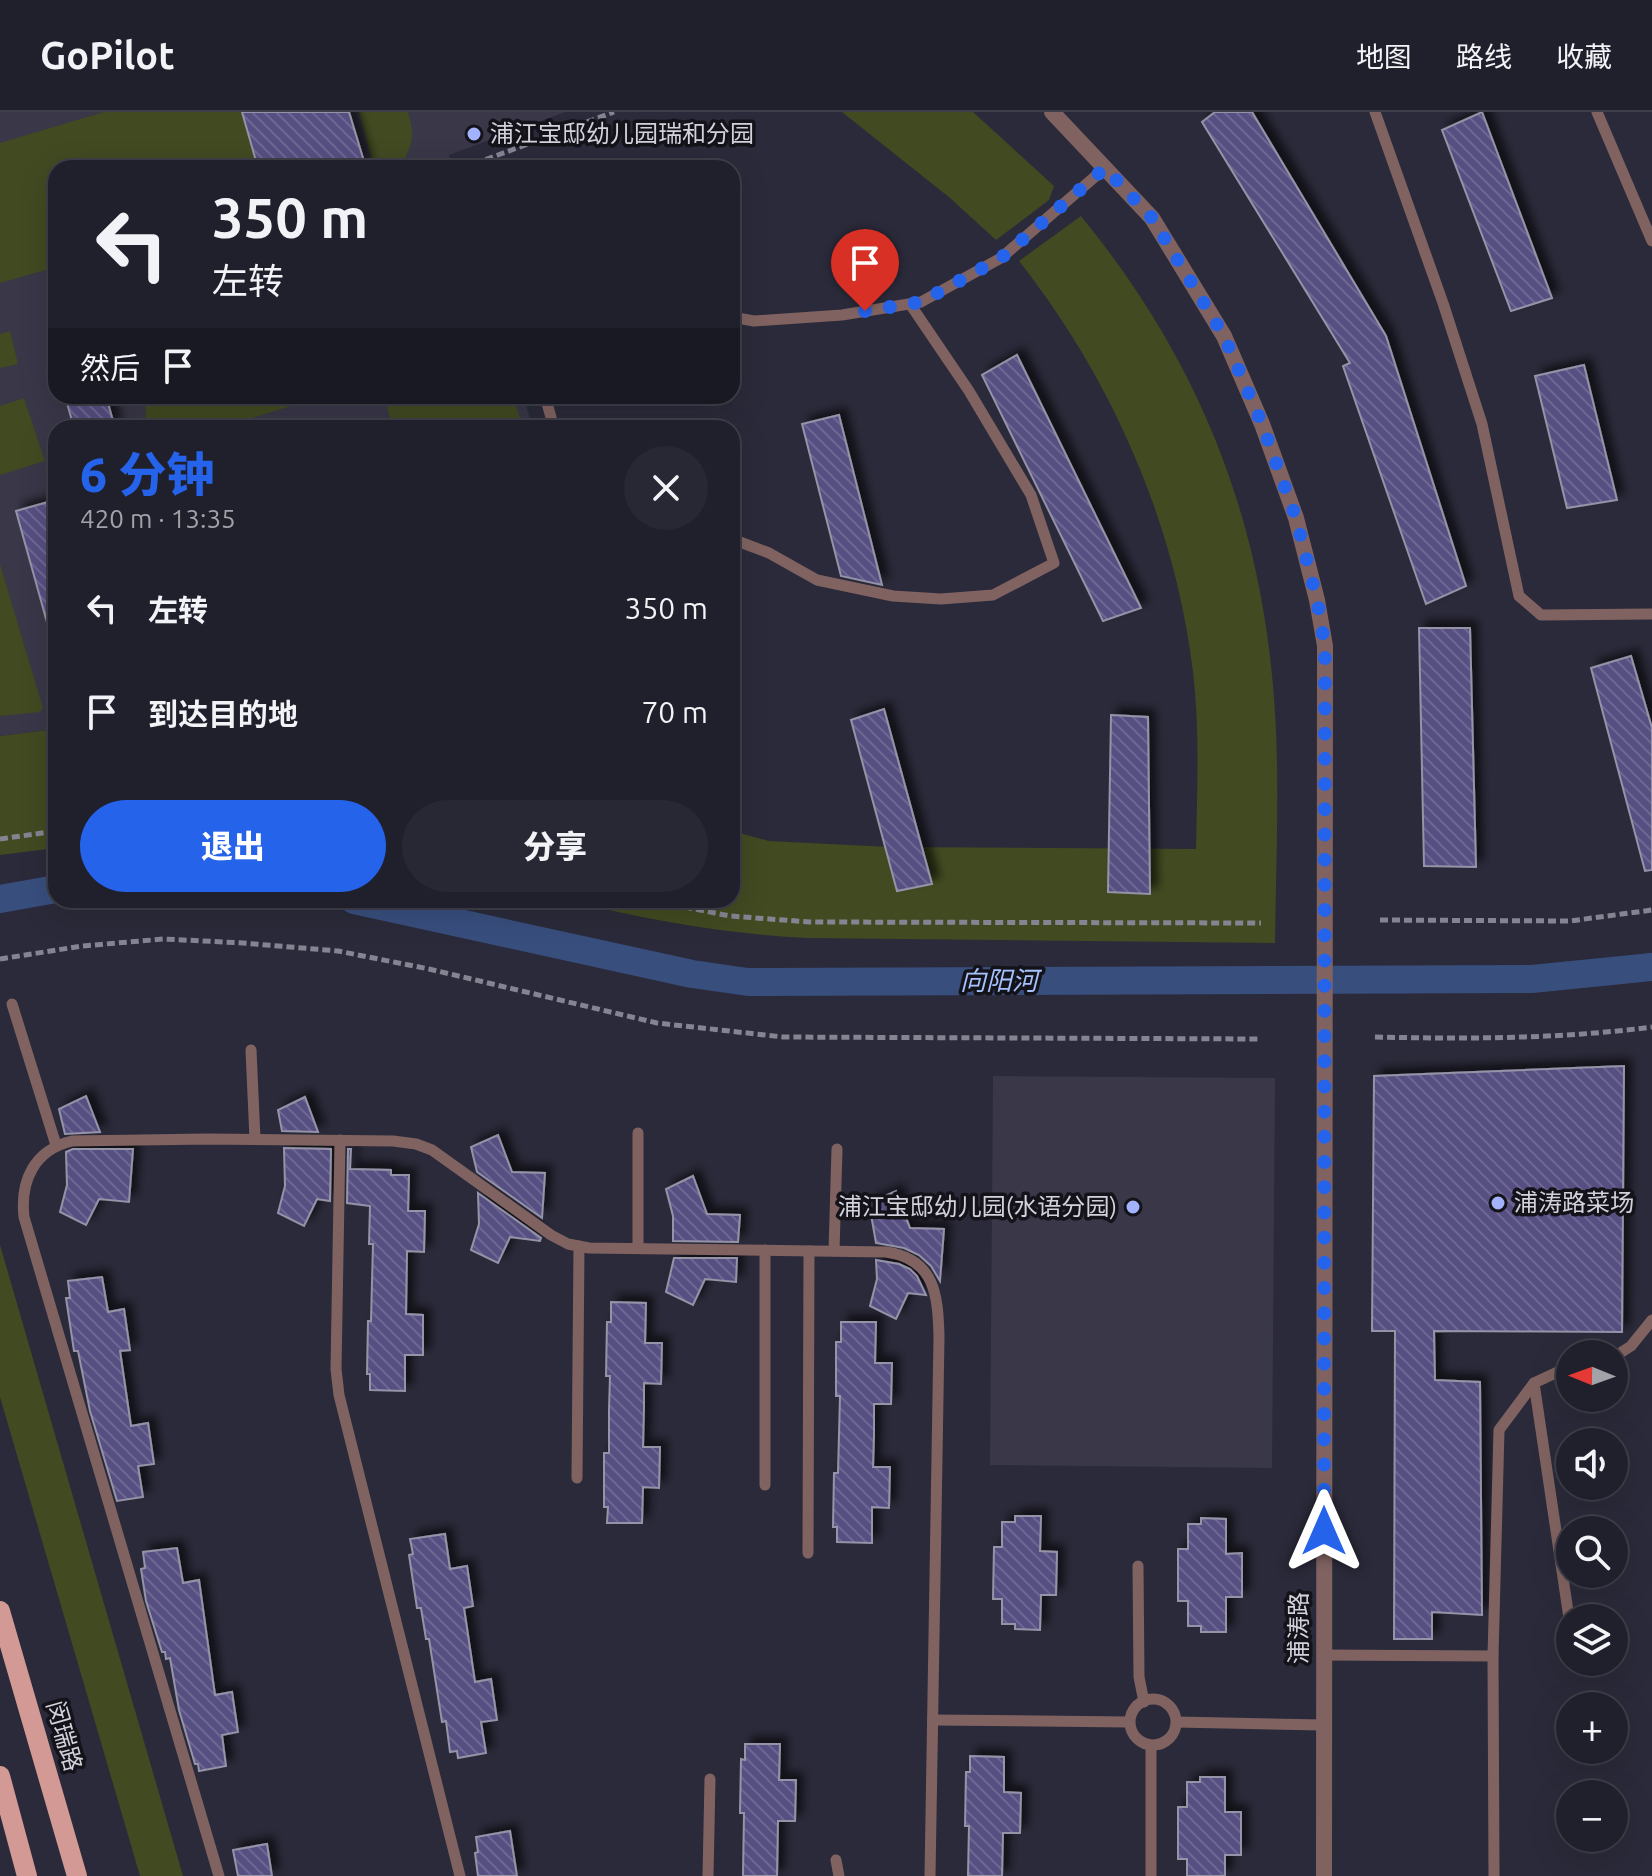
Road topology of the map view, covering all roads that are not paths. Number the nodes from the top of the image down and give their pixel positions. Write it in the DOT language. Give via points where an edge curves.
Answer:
graph roads {
  1 [pos="1052,112"];
  2 [pos="1375,112"];
  3 [pos="1597,112"];
  4 [pos="1105,168"];
  5 [pos="1652,241"];
  6 [pos="910,304"];
  7 [pos="740,318"];
  8 [pos="740,542"];
  9 [pos="1652,614"];
  10 [pos="12,1004"];
  11 [pos="251,1050"];
  12 [pos="638,1133"];
  13 [pos="255,1139"];
  14 [pos="340,1140"];
  15 [pos="56,1145"];
  16 [pos="837,1149"];
  17 [pos="579,1246"];
  18 [pos="638,1248"];
  19 [pos="765,1250"];
  20 [pos="809,1251"];
  21 [pos="834,1251"];
  22 [pos="1652,1320"];
  23 [pos="1628,1348"];
  24 [pos="1556,1373"];
  25 [pos="1534,1383"];
  26 [pos="577,1478"];
  27 [pos="765,1485"];
  28 [pos="808,1553"];
  29 [pos="1138,1566"];
  30 [pos="1567,1604"];
  31 [pos="0,1611"];
  32 [pos="1323,1655"];
  33 [pos="1493,1656"];
  34 [pos="1144,1702"];
  35 [pos="933,1720"];
  36 [pos="1129,1722"];
  37 [pos="1177,1722"];
  38 [pos="1323,1725"];
  39 [pos="1151,1746"];
  40 [pos="0,1776"];
  41 [pos="710,1779"];
  42 [pos="836,1860"];
  43 [pos="27,1876"];
  44 [pos="77,1876"];
  45 [pos="219,1876"];
  46 [pos="460,1876"];
  47 [pos="708,1876"];
  48 [pos="839,1876"];
  49 [pos="930,1876"];
  50 [pos="1151,1876"];
  51 [pos="1324,1876"];
  52 [pos="1494,1876"];
  1 -- 4 [label="street, 浦涛路"];
  2 -- 9 [label="lane" via="1482,424 1519,596 1541,615"];
  3 -- 5 [label="lane"];
  4 -- 6 [label="lane" via="1001,258"];
  4 -- 32 [label="street, 浦涛路" via="1152,218 1224,336 1296,518 1325,646"];
  6 -- 7 [label="lane" via="842,315"];
  6 -- 8 [label="lane" via="1031,495 1054,563 993,595 893,596 817,580"];
  10 -- 15 [label="lane"];
  11 -- 13 [label="lane"];
  12 -- 18 [label="lane"];
  13 -- 14 [label="lane"];
  13 -- 15 [label="lane"];
  14 -- 17 [label="lane" via="393,1141 432,1150 551,1235"];
  14 -- 46 [label="lane" via="339,1395"];
  15 -- 45 [label="lane" via="43,1153 24,1183 24,1217"];
  16 -- 21 [label="lane"];
  17 -- 18 [label="lane"];
  17 -- 26 [label="lane"];
  18 -- 19 [label="lane"];
  19 -- 20 [label="lane"];
  19 -- 27 [label="lane"];
  20 -- 21 [label="lane"];
  20 -- 28 [label="lane"];
  21 -- 35 [label="lane" via="903,1255 918,1263 937,1296"];
  22 -- 23 [label="lane"];
  24 -- 25 [label="lane"];
  25 -- 30 [label="lane"];
  25 -- 33 [label="lane" via="1499,1430"];
  29 -- 34 [label="lane"];
  31 -- 44 [label="main road, 闵瑞路"];
  32 -- 33 [label="lane"];
  32 -- 38 [label="street, 浦涛路"];
  33 -- 52 [label="lane"];
  34 -- 36 [label="lane" via="1136,1705"];
  34 -- 37 [label="lane" via="1153,1698 1170,1705"];
  35 -- 36 [label="lane"];
  35 -- 49 [label="lane"];
  36 -- 39 [label="lane" via="1135,1738"];
  37 -- 38 [label="lane"];
  37 -- 39 [label="lane" via="1169,1740"];
  38 -- 51 [label="street, 浦涛路"];
  39 -- 50 [label="lane"];
  40 -- 43 [label="main road"];
  41 -- 47 [label="lane"];
  42 -- 48 [label="lane"];
}
